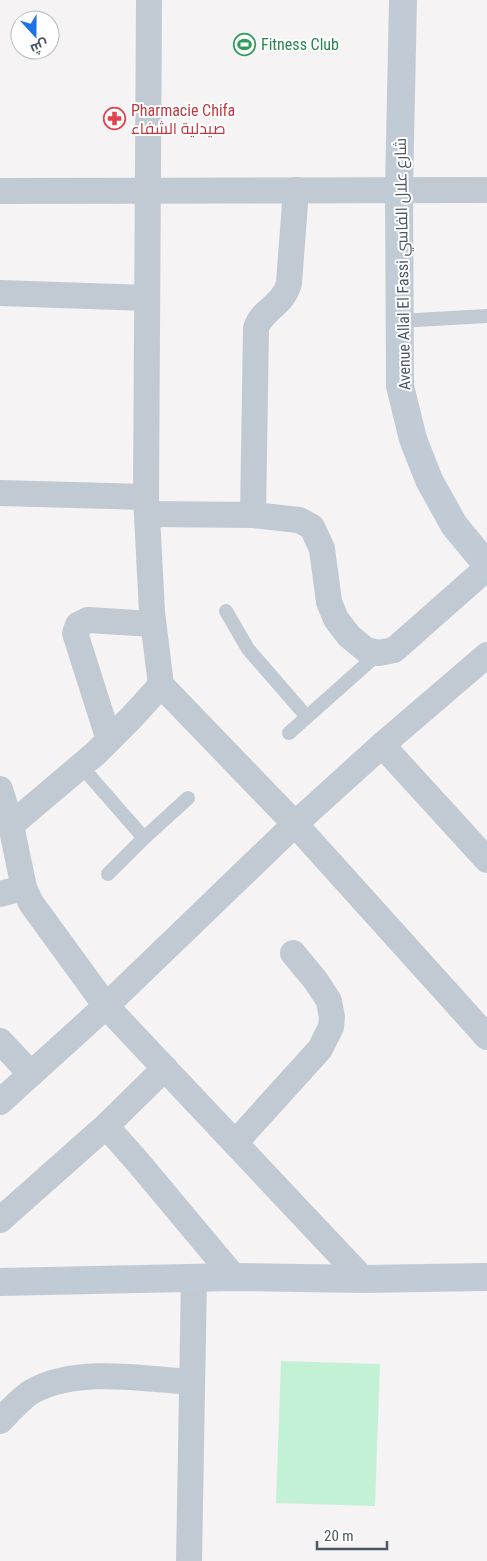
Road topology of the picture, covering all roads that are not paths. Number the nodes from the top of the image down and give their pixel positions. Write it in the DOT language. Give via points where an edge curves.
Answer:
graph roads {
  1 [pos="149,0"];
  2 [pos="403,0"];
  3 [pos="399,189"];
  4 [pos="147,190"];
  5 [pos="296,190"];
  6 [pos="487,190"];
  7 [pos="0,192"];
  8 [pos="0,293"];
  9 [pos="147,298"];
  10 [pos="487,316"];
  11 [pos="400,321"];
  12 [pos="0,494"];
  13 [pos="147,506"];
  14 [pos="253,515"];
  15 [pos="487,567"];
  16 [pos="226,611"];
  17 [pos="153,624"];
  18 [pos="380,653"];
  19 [pos="487,654"];
  20 [pos="161,685"];
  21 [pos="307,716"];
  22 [pos="289,733"];
  23 [pos="109,740"];
  24 [pos="382,745"];
  25 [pos="81,766"];
  26 [pos="0,789"];
  27 [pos="188,798"];
  28 [pos="295,824"];
  29 [pos="10,825"];
  30 [pos="144,838"];
  31 [pos="487,860"];
  32 [pos="108,874"];
  33 [pos="12,891"];
  34 [pos="294,953"];
  35 [pos="106,1006"];
  36 [pos="487,1037"];
  37 [pos="0,1041"];
  38 [pos="165,1068"];
  39 [pos="31,1074"];
  40 [pos="0,1102"];
  41 [pos="106,1126"];
  42 [pos="235,1143"];
  43 [pos="0,1220"];
  44 [pos="234,1277"];
  45 [pos="487,1277"];
  46 [pos="194,1278"];
  47 [pos="363,1279"];
  48 [pos="2,1283"];
  49 [pos="192,1382"];
  50 [pos="0,1421"];
  51 [pos="189,1561"];
  1 -- 4 [label="street"];
  2 -- 3 [label="street, Avenue Allal El Fassi شارع علال الفاسي"];
  3 -- 5 [label="street"];
  3 -- 6 [label="street"];
  3 -- 11 [label="street, Avenue Allal El Fassi شارع علال الفاسي"];
  4 -- 5 [label="street"];
  4 -- 7 [label="street"];
  4 -- 9 [label="street"];
  5 -- 14 [label="street" via="289,282 286,292 259,320 256,328"];
  8 -- 9 [label="street"];
  9 -- 13 [label="street"];
  10 -- 11 [label="lane"];
  11 -- 15 [label="street, Avenue Allal El Fassi شارع علال الفاسي" via="400,386 414,439 429,480 454,525"];
  12 -- 13 [label="street"];
  13 -- 14 [label="street"];
  13 -- 17 [label="street"];
  14 -- 18 [label="street" via="299,520 312,527 322,549 329,602 336,619 366,650"];
  15 -- 18 [label="street" via="394,650"];
  16 -- 21 [label="lane" via="248,649"];
  17 -- 20 [label="street"];
  17 -- 23 [label="street" via="88,620 78,625 75,632"];
  18 -- 21 [label="lane"];
  19 -- 24 [label="street"];
  20 -- 23 [label="street"];
  20 -- 28 [label="street"];
  21 -- 22 [label="lane"];
  23 -- 25 [label="street"];
  24 -- 28 [label="street"];
  24 -- 31 [label="street"];
  25 -- 29 [label="street"];
  25 -- 30 [label="lane"];
  26 -- 29 [label="street"];
  27 -- 30 [label="lane"];
  28 -- 35 [label="street"];
  28 -- 36 [label="street"];
  29 -- 33 [label="street"];
  30 -- 32 [label="lane"];
  33 -- 35 [label="street" via="31,903"];
  34 -- 42 [label="street" via="329,1002 331,1027 320,1049"];
  35 -- 38 [label="street"];
  35 -- 39 [label="street"];
  37 -- 39 [label="street"];
  38 -- 41 [label="street"];
  38 -- 42 [label="street"];
  39 -- 40 [label="street"];
  41 -- 43 [label="street"];
  41 -- 44 [label="street"];
  42 -- 47 [label="street"];
  44 -- 46 [label="street"];
  44 -- 47 [label="street"];
  45 -- 47 [label="street"];
  46 -- 48 [label="street"];
  46 -- 49 [label="street"];
  49 -- 50 [label="street" via="105,1376 64,1379 33,1390"];
  49 -- 51 [label="street"];
}
